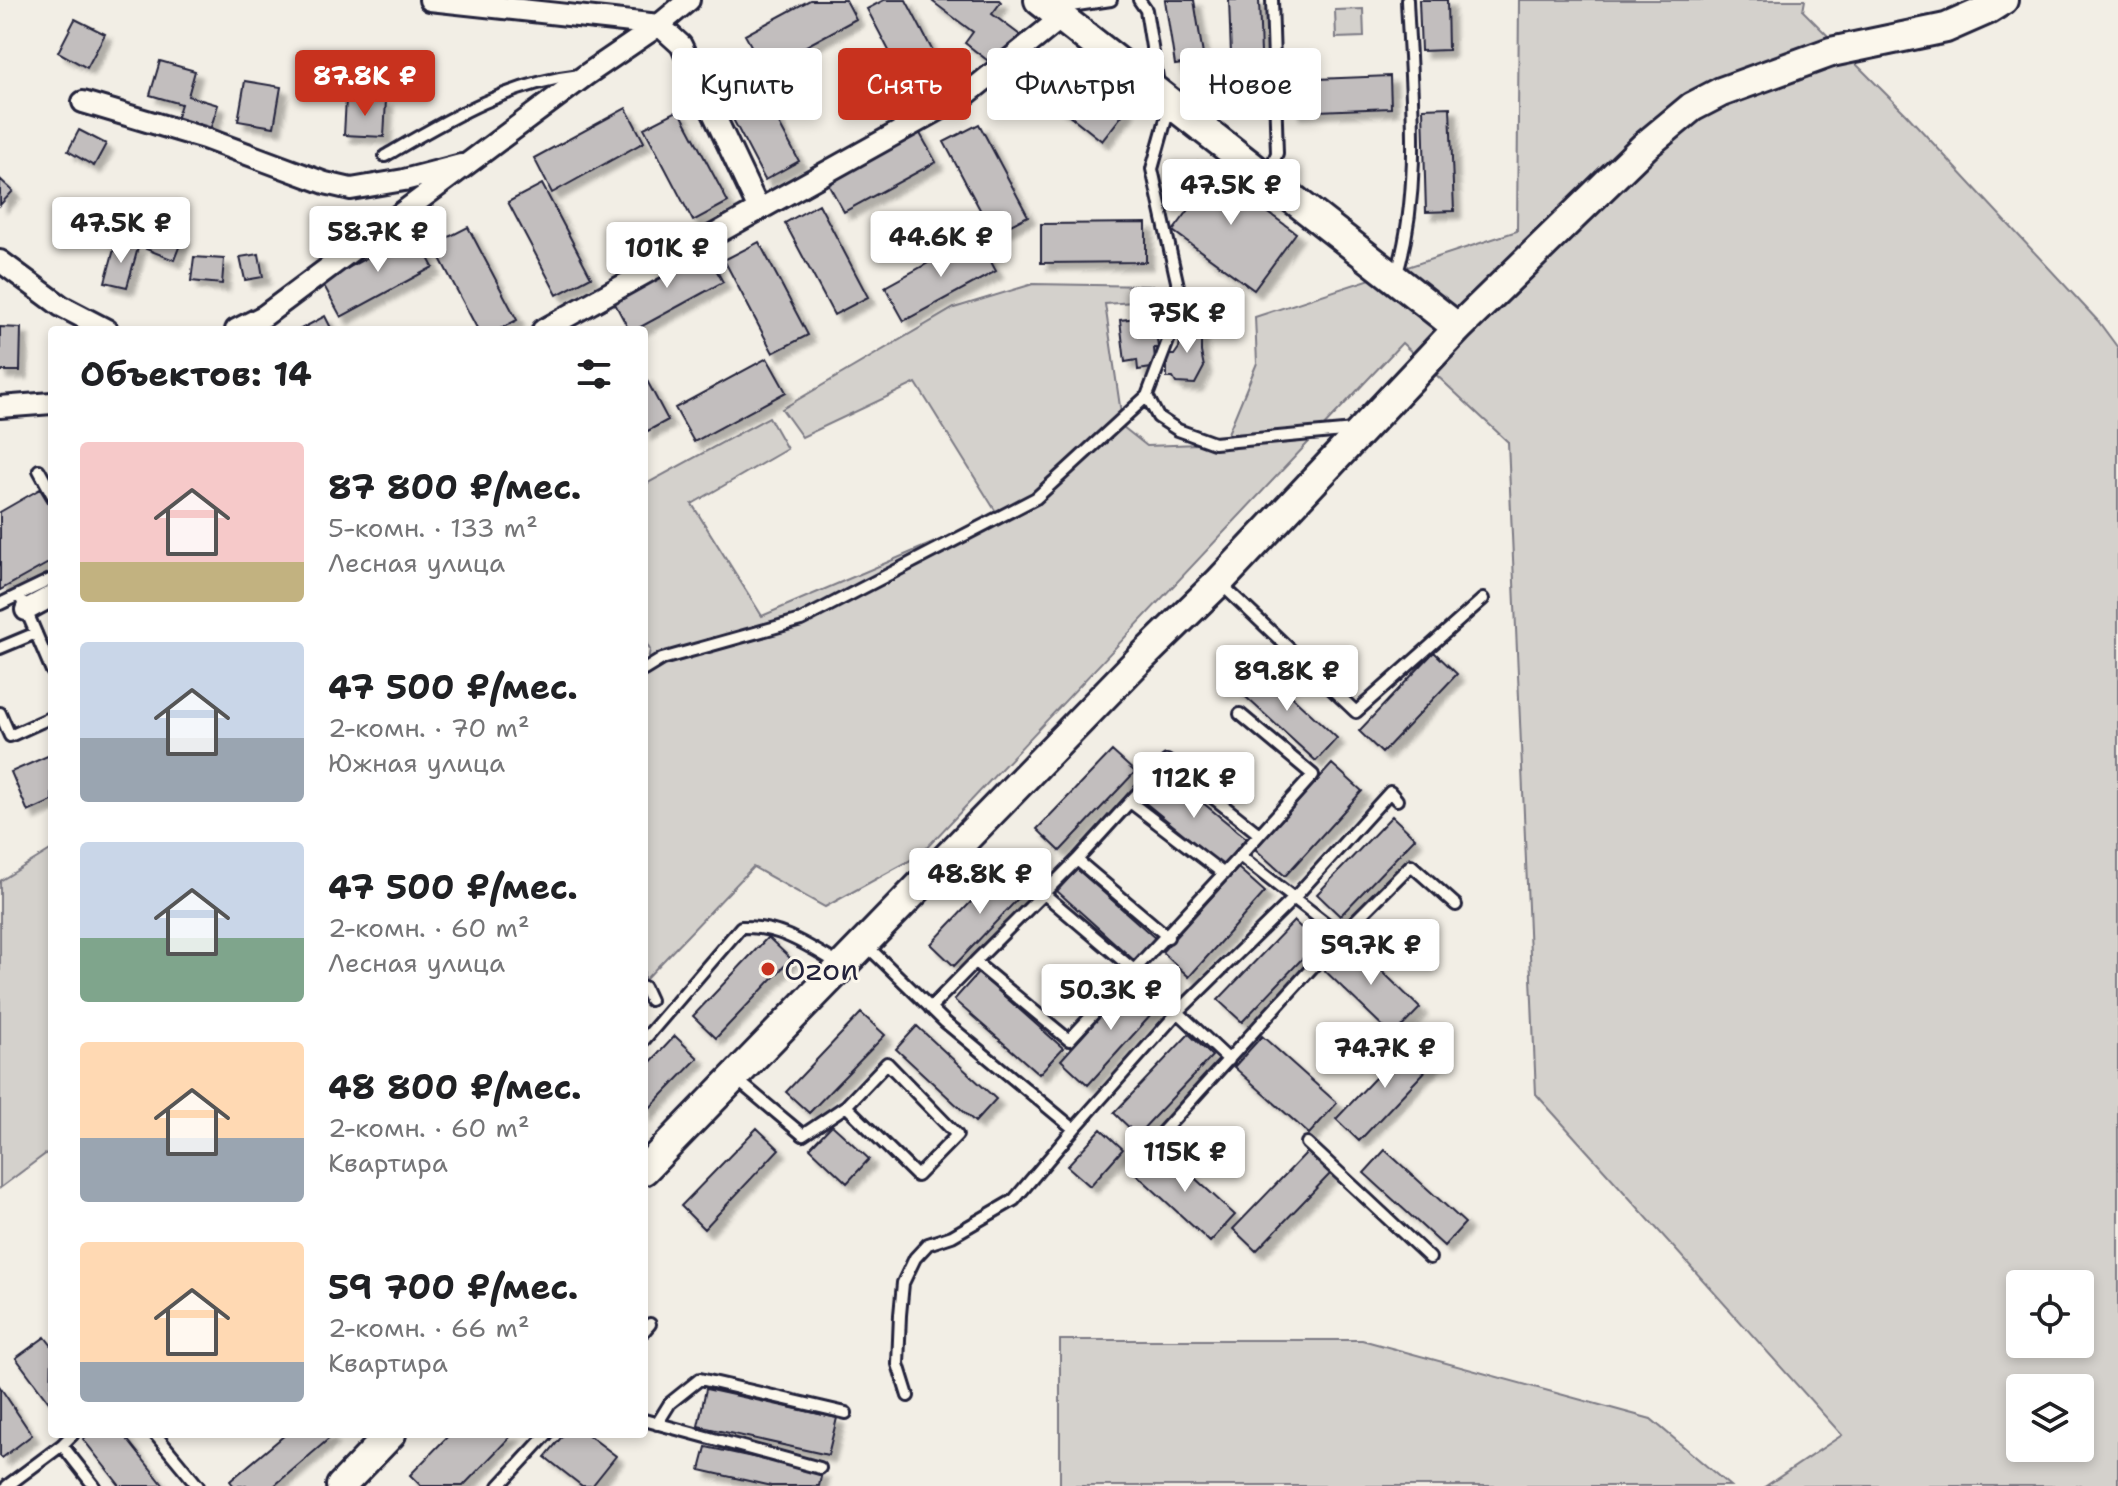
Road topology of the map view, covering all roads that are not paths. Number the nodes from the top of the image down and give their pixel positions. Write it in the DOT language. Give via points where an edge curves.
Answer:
graph roads {
  1 [pos="430,0"];
  2 [pos="689,0"];
  3 [pos="1111,0"];
  4 [pos="1139,0"];
  5 [pos="1272,0"];
  6 [pos="1407,0"];
  7 [pos="2003,0"];
  8 [pos="1050,9"];
  9 [pos="659,25"];
  10 [pos="586,75"];
  11 [pos="1168,101"];
  12 [pos="83,102"];
  13 [pos="385,156"];
  14 [pos="472,162"];
  15 [pos="1267,178"];
  16 [pos="759,210"];
  17 [pos="0,261"];
  18 [pos="1396,279"];
  19 [pos="99,326"];
  20 [pos="244,326"];
  21 [pos="550,326"];
  22 [pos="1458,328"];
  23 [pos="1147,396"];
  24 [pos="48,403"];
  25 [pos="0,407"];
  26 [pos="1364,429"];
  27 [pos="39,470"];
  28 [pos="48,487"];
  29 [pos="48,582"];
  30 [pos="1219,582"];
  31 [pos="48,597"];
  32 [pos="1483,599"];
  33 [pos="23,603"];
  34 [pos="0,604"];
  35 [pos="36,633"];
  36 [pos="0,648"];
  37 [pos="48,662"];
  38 [pos="648,668"];
  39 [pos="0,713"];
  40 [pos="1240,714"];
  41 [pos="48,719"];
  42 [pos="1397,800"];
  43 [pos="1130,802"];
  44 [pos="1259,834"];
  45 [pos="1240,856"];
  46 [pos="1077,860"];
  47 [pos="1224,874"];
  48 [pos="1043,893"];
  49 [pos="1294,898"];
  50 [pos="1456,905"];
  51 [pos="1342,936"];
  52 [pos="1168,937"];
  53 [pos="864,943"];
  54 [pos="975,962"];
  55 [pos="841,965"];
  56 [pos="1135,971"];
  57 [pos="648,996"];
  58 [pos="650,1000"];
  59 [pos="930,1008"];
  60 [pos="1178,1012"];
  61 [pos="648,1035"];
  62 [pos="1229,1060"];
  63 [pos="733,1077"];
  64 [pos="846,1106"];
  65 [pos="1074,1129"];
  66 [pos="1156,1139"];
  67 [pos="1307,1143"];
  68 [pos="648,1166"];
  69 [pos="1430,1258"];
  70 [pos="908,1396"];
  71 [pos="846,1413"];
  72 [pos="648,1421"];
  73 [pos="657,1424"];
  74 [pos="69,1438"];
  75 [pos="158,1438"];
  76 [pos="387,1438"];
  77 [pos="543,1438"];
  78 [pos="62,1445"];
  79 [pos="820,1468"];
  80 [pos="3,1485"];
  81 [pos="94,1486"];
  82 [pos="198,1486"];
  83 [pos="341,1486"];
  84 [pos="499,1486"];
  1 -- 9 [label="street"];
  2 -- 9 [label="street"];
  3 -- 8 [label="lane"];
  4 -- 11 [label="lane"];
  5 -- 15 [label="lane" via="1277,153"];
  6 -- 18 [label="lane" via="1413,186"];
  7 -- 22 [label="street" via="1946,28 1831,52 1692,107 1579,208"];
  8 -- 11 [label="street"];
  8 -- 16 [label="street" via="967,94"];
  9 -- 10 [label="street"];
  9 -- 16 [label="street" via="681,45"];
  10 -- 13 [label="lane" via="546,79 463,110"];
  10 -- 14 [label="street"];
  11 -- 15 [label="street"];
  11 -- 23 [label="lane" via="1152,169 1182,304"];
  12 -- 14 [label="street" via="351,189"];
  14 -- 20 [label="street"];
  15 -- 18 [label="street"];
  16 -- 21 [label="street"];
  17 -- 19 [label="street" via="61,306"];
  18 -- 22 [label="street"];
  22 -- 26 [label="street"];
  23 -- 26 [label="lane" via="1158,417 1214,443"];
  23 -- 38 [label="lane" via="1036,498 801,620 662,659"];
  24 -- 25 [label="street"];
  26 -- 30 [label="street"];
  27 -- 28 [label="lane"];
  29 -- 33 [label="lane"];
  30 -- 32 [label="lane" via="1356,712"];
  30 -- 53 [label="street"];
  31 -- 33 [label="street"];
  33 -- 34 [label="lane"];
  33 -- 35 [label="lane"];
  35 -- 36 [label="lane"];
  35 -- 37 [label="lane"];
  39 -- 41 [label="lane" via="10,736"];
  40 -- 44 [label="lane" via="1313,775"];
  42 -- 49 [label="lane" via="1390,792"];
  43 -- 44 [label="lane" via="1167,761"];
  43 -- 46 [label="lane"];
  43 -- 47 [label="lane"];
  44 -- 45 [label="lane"];
  45 -- 47 [label="lane"];
  45 -- 49 [label="lane"];
  46 -- 48 [label="lane"];
  46 -- 52 [label="lane"];
  47 -- 52 [label="lane"];
  48 -- 54 [label="lane"];
  48 -- 56 [label="lane"];
  49 -- 51 [label="lane"];
  49 -- 60 [label="lane"];
  50 -- 51 [label="lane" via="1411,865"];
  51 -- 62 [label="lane"];
  52 -- 56 [label="lane"];
  53 -- 55 [label="street"];
  53 -- 59 [label="lane"];
  54 -- 56 [label="lane" via="1069,1040"];
  54 -- 59 [label="lane"];
  55 -- 61 [label="lane" via="789,935 763,926 741,927"];
  55 -- 63 [label="street"];
  57 -- 58 [label="lane"];
  59 -- 65 [label="lane"];
  60 -- 62 [label="lane"];
  60 -- 65 [label="lane"];
  62 -- 66 [label="lane"];
  63 -- 64 [label="lane" via="803,1135"];
  63 -- 68 [label="street"];
  64 -- 64 [label="lane" via="917,1176 957,1135 887,1063"];
  65 -- 70 [label="lane" via="1014,1200 928,1244 915,1258 903,1283 900,1315 898,1364"];
  67 -- 69 [label="lane"];
  71 -- 73 [label="lane" via="700,1379 670,1403"];
  72 -- 73 [label="lane"];
  73 -- 79 [label="lane"];
  74 -- 78 [label="lane"];
  75 -- 82 [label="lane"];
  76 -- 83 [label="street"];
  77 -- 84 [label="lane"];
  78 -- 80 [label="lane"];
  78 -- 81 [label="lane"];
}
